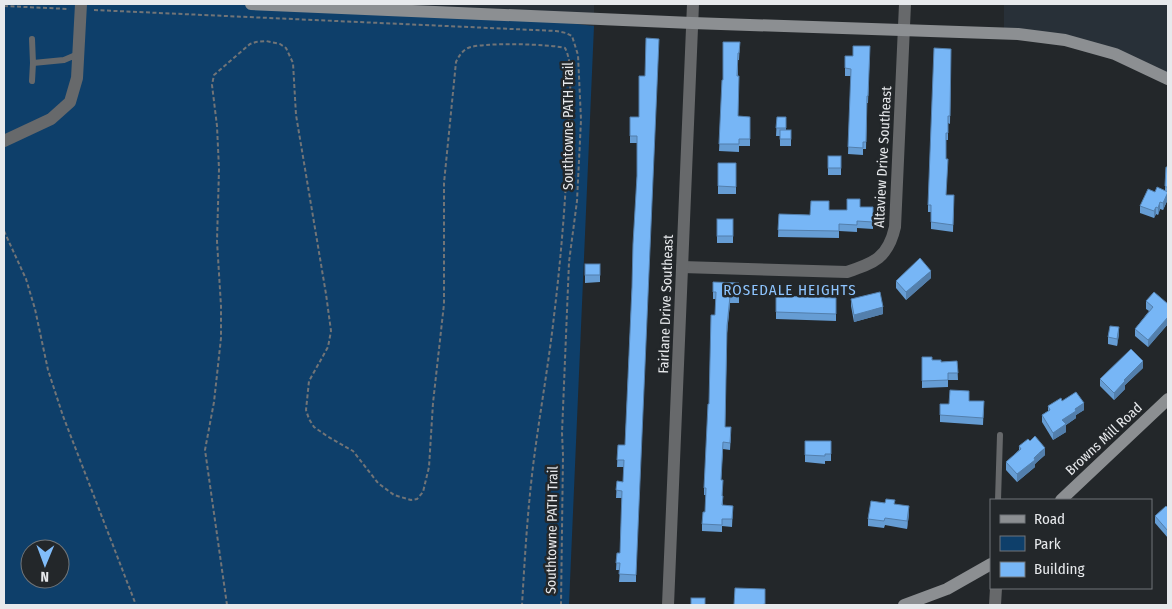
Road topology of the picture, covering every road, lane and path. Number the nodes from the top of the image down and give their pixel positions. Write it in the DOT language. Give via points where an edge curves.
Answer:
graph roads {
  1 [pos="251,4"];
  2 [pos="693,4"];
  3 [pos="905,4"];
  4 [pos="305,5"];
  5 [pos="4,6"];
  6 [pos="81,6"];
  7 [pos="361,6"];
  8 [pos="692,23"];
  9 [pos="904,30"];
  10 [pos="32,39"];
  11 [pos="78,54"];
  12 [pos="33,63"];
  13 [pos="1168,79"];
  14 [pos="32,81"];
  15 [pos="4,141"];
  16 [pos="4,231"];
  17 [pos="682,267"];
  18 [pos="1168,399"];
  19 [pos="1000,435"];
  20 [pos="998,499"];
  21 [pos="1062,499"];
  22 [pos="990,565"];
  23 [pos="996,589"];
  24 [pos="136,605"];
  25 [pos="227,605"];
  26 [pos="522,605"];
  27 [pos="561,605"];
  28 [pos="668,605"];
  29 [pos="904,605"];
  30 [pos="995,605"];
  1 -- 4 [label="main road"];
  2 -- 8 [label="street, Fairlane Drive Southeast"];
  3 -- 9 [label="street, Altaview Drive Southeast"];
  4 -- 7 [label="main road"];
  5 -- 6 [label="path, Southtowne PATH Trail"];
  6 -- 11 [label="street"];
  6 -- 27 [label="path, Southtowne PATH Trail" via="556,31 572,36 578,55 581,120 577,201 569,262 562,433"];
  7 -- 8 [label="main road"];
  8 -- 9 [label="main road"];
  8 -- 17 [label="street, Fairlane Drive Southeast"];
  9 -- 13 [label="main road" via="1018,34 1065,40 1115,54"];
  9 -- 17 [label="street, Altaview Drive Southeast" via="896,227 885,252 870,265 847,272"];
  10 -- 12 [label="lane"];
  11 -- 12 [label="lane" via="64,60"];
  11 -- 15 [label="street" via="77,78 70,102 51,119"];
  12 -- 14 [label="lane"];
  16 -- 24 [label="path" via="26,279 62,416"];
  17 -- 28 [label="street, Fairlane Drive Southeast"];
  18 -- 21 [label="main road, Browns Mill Road"];
  19 -- 20 [label="lane"];
  22 -- 29 [label="main road" via="947,589"];
  23 -- 30 [label="street"];
  25 -- 26 [label="path" via="205,450 221,338 217,126 212,85 214,75 250,44 266,41 286,48 293,63 296,116 331,331 328,347 309,381 306,410 314,427 353,451 378,483 394,495 411,500 423,492 429,467 444,304 444,183 456,62 467,48 473,46 552,45 565,48 568,54 568,136 561,247 535,451"];
}
